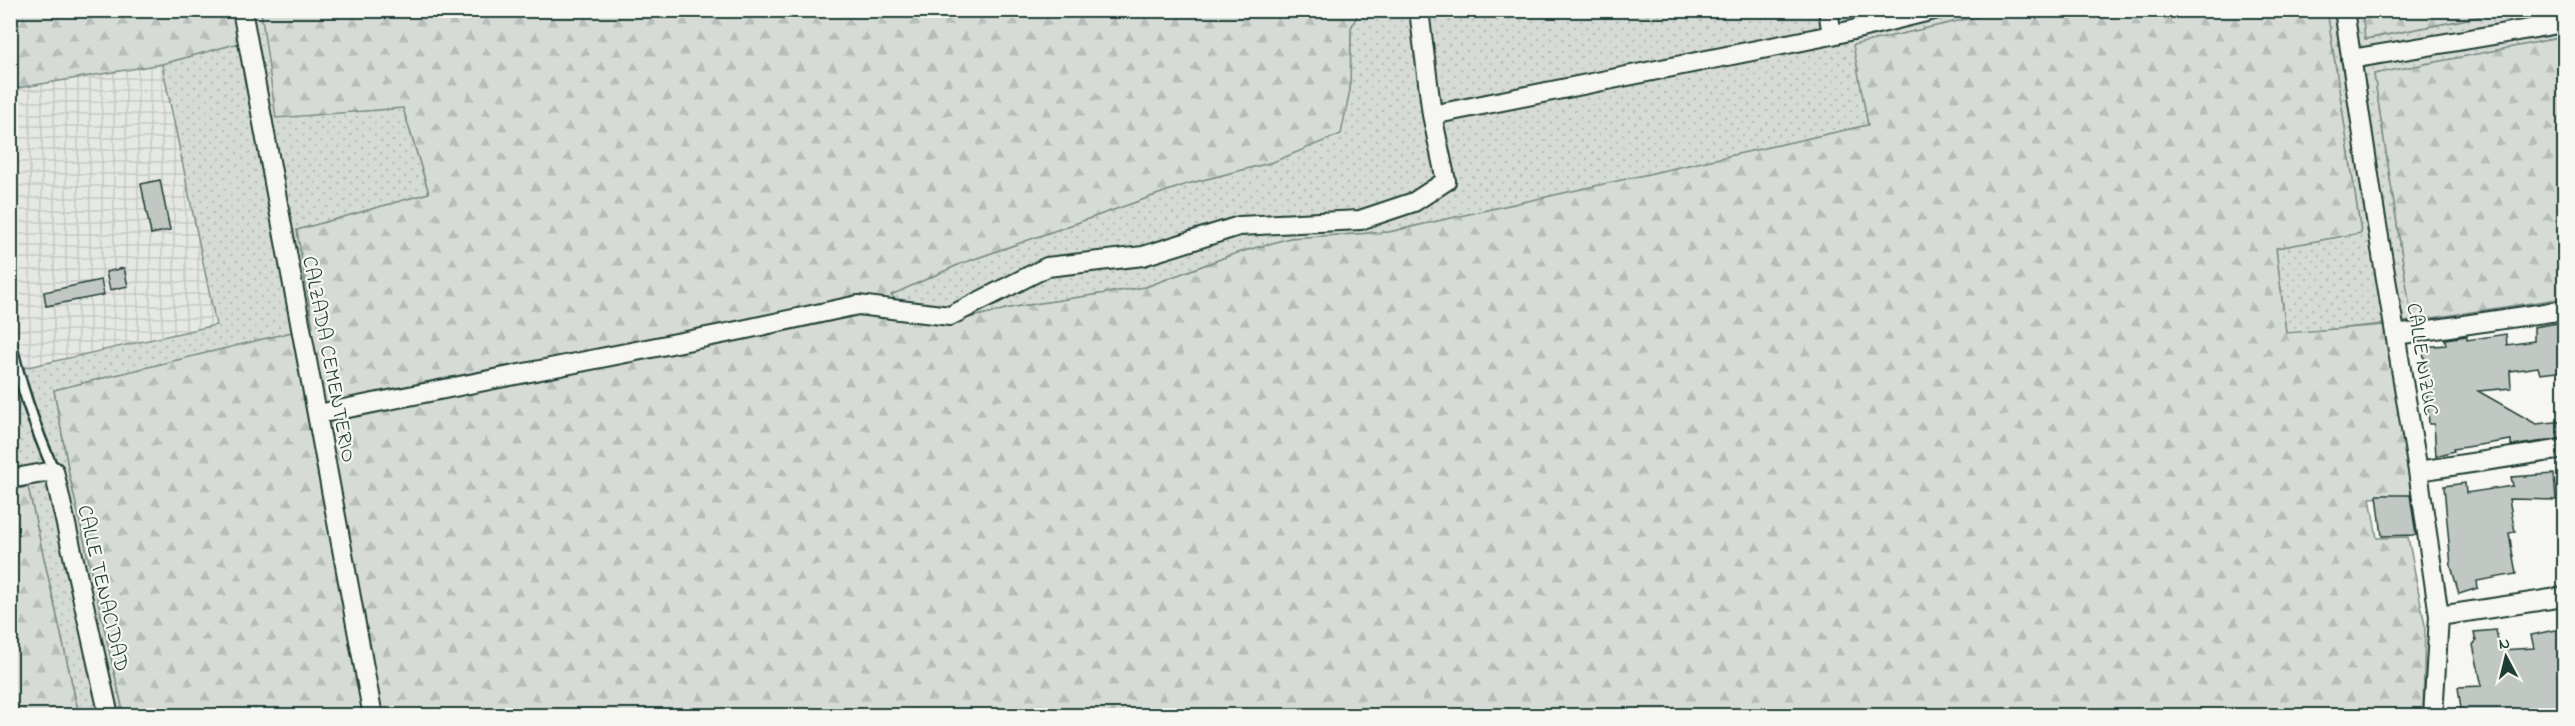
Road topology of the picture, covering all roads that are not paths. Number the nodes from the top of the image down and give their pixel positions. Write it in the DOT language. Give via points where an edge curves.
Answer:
graph roads {
  1 [pos="242,10"];
  2 [pos="1419,10"];
  3 [pos="1828,10"];
  4 [pos="1934,10"];
  5 [pos="2344,10"];
  6 [pos="2565,23"];
  7 [pos="1832,35"];
  8 [pos="2350,59"];
  9 [pos="1432,116"];
  10 [pos="2565,310"];
  11 [pos="2396,335"];
  12 [pos="10,338"];
  13 [pos="318,414"];
  14 [pos="2565,449"];
  15 [pos="54,471"];
  16 [pos="2418,471"];
  17 [pos="10,479"];
  18 [pos="2565,597"];
  19 [pos="2439,616"];
  20 [pos="109,716"];
  21 [pos="373,716"];
  22 [pos="2433,716"];
  1 -- 13 [label="street, CALZADA CEMENTERIO"];
  2 -- 9 [label="street"];
  3 -- 7 [label="street"];
  4 -- 7 [label="street"];
  5 -- 8 [label="street, CALLE NIZUC"];
  6 -- 8 [label="street"];
  7 -- 9 [label="street"];
  8 -- 11 [label="street, CALLE NIZUC"];
  9 -- 13 [label="street" via="1446,181 1414,202 1360,220 1239,226 1143,256 1047,267 950,316 858,305"];
  10 -- 11 [label="street"];
  11 -- 16 [label="street, CALLE NIZUC"];
  12 -- 15 [label="lane" via="33,422"];
  13 -- 21 [label="street, CALZADA CEMENTERIO"];
  14 -- 16 [label="street"];
  15 -- 17 [label="street"];
  15 -- 20 [label="street, CALLE TENACIDAD"];
  16 -- 19 [label="street, CALLE NIZUC"];
  18 -- 19 [label="street"];
  19 -- 22 [label="street, CALLE NIZUC"];
}
